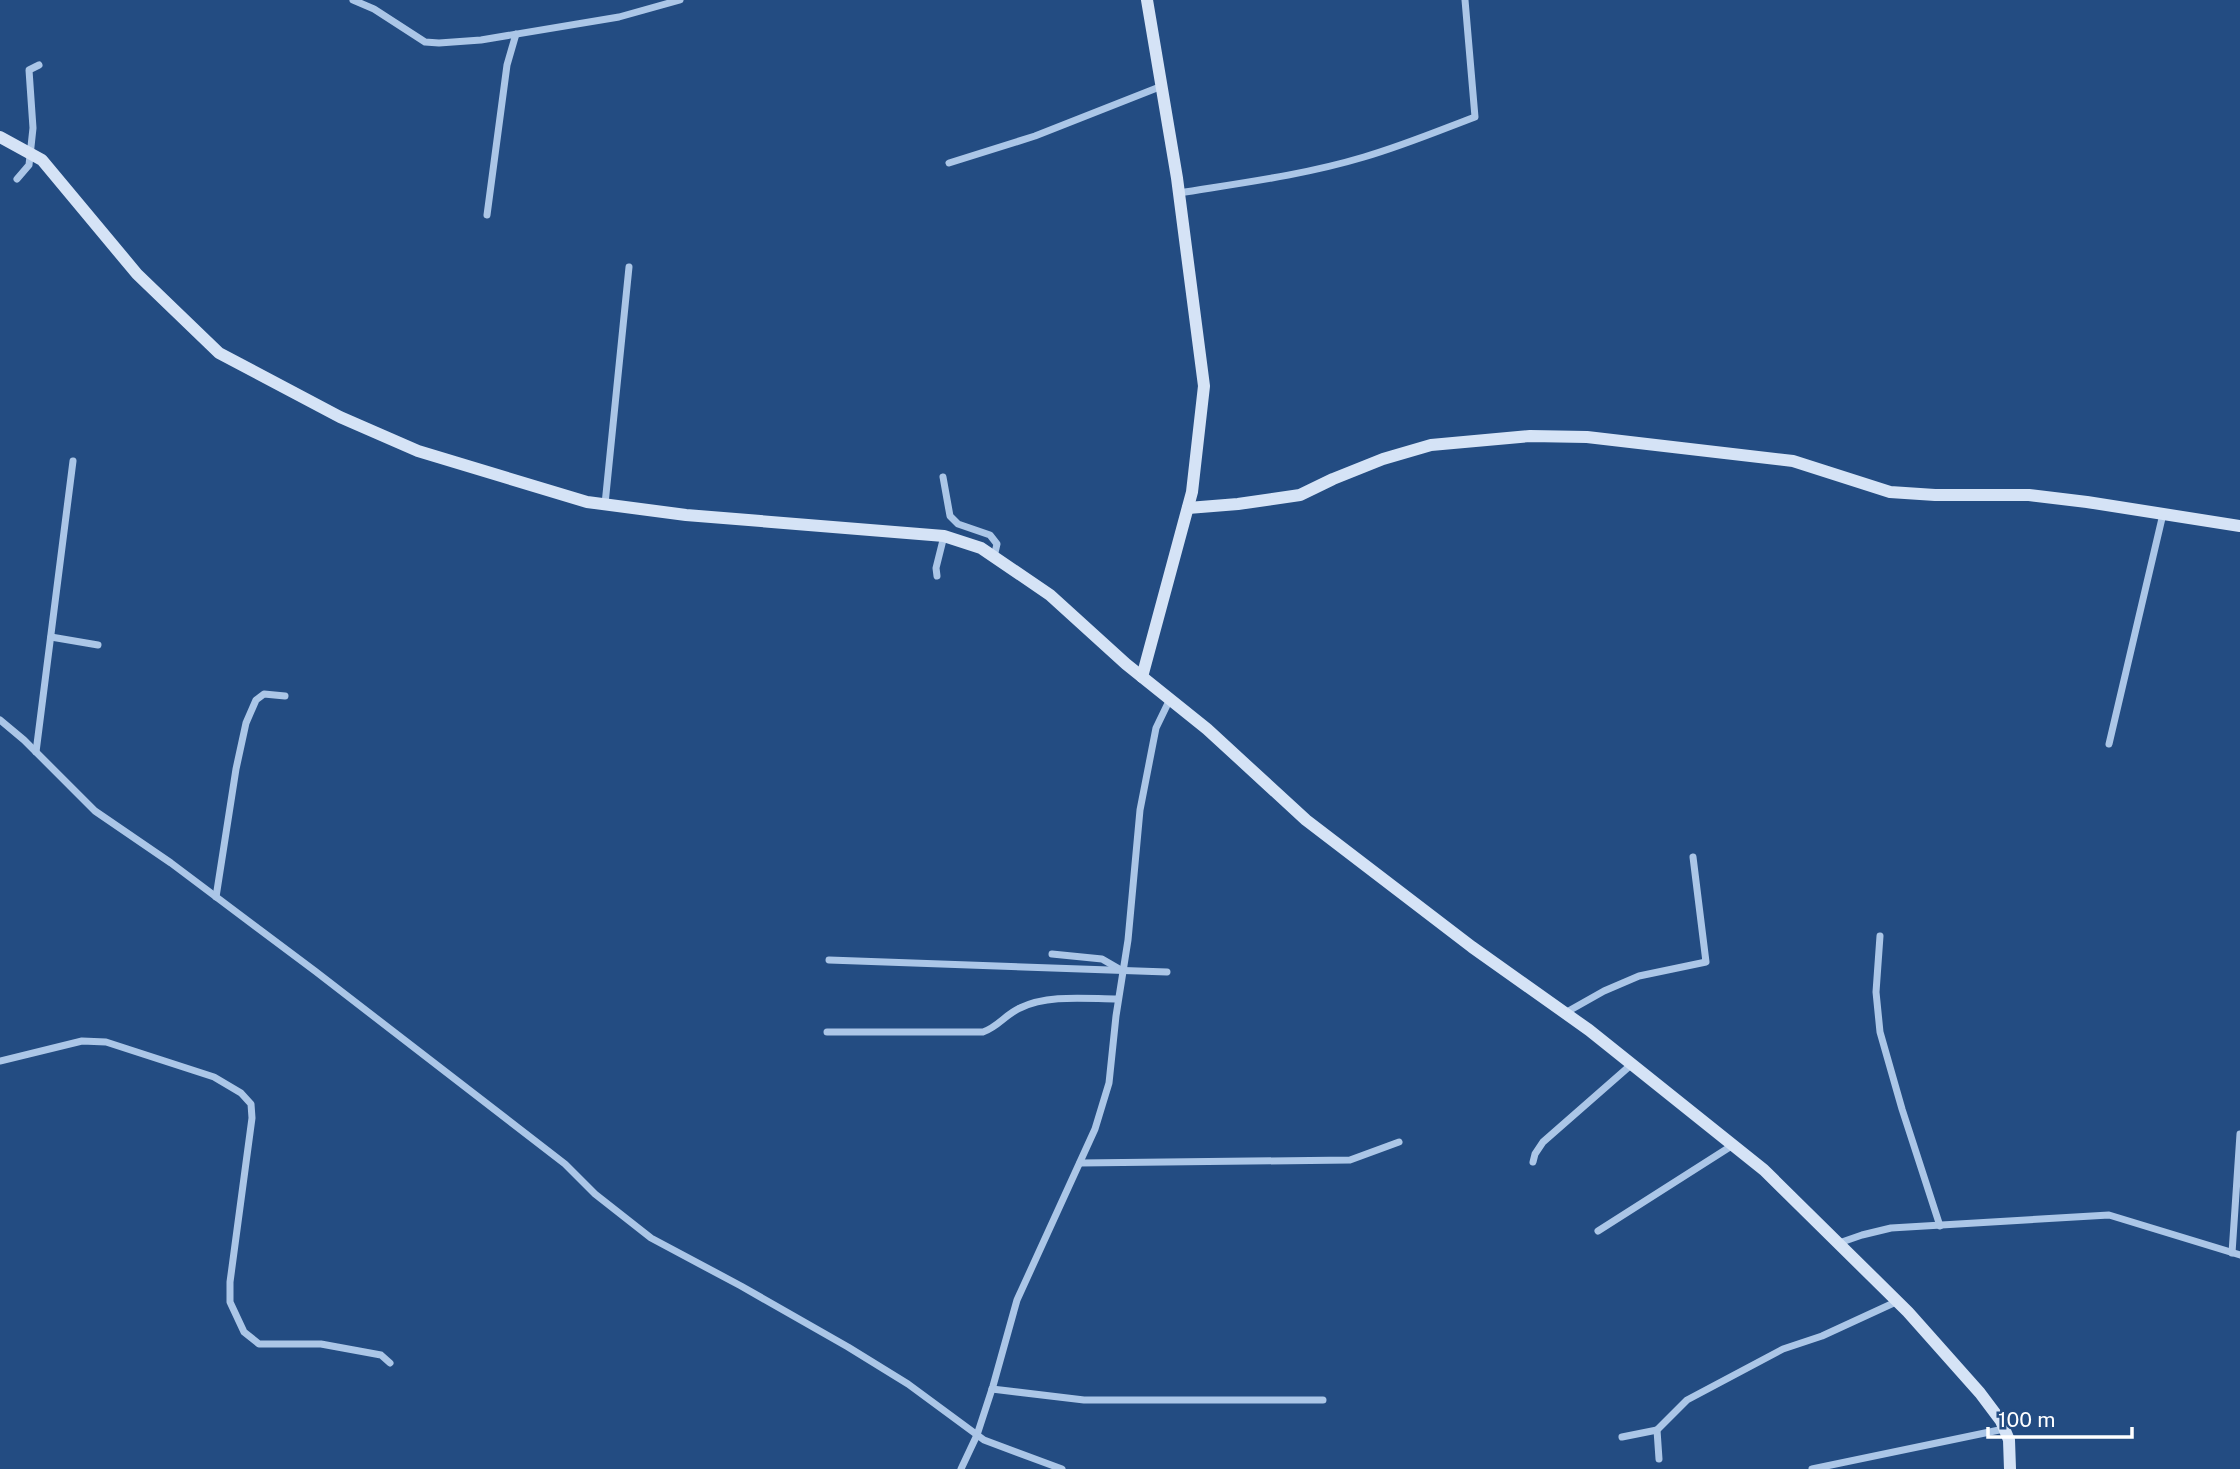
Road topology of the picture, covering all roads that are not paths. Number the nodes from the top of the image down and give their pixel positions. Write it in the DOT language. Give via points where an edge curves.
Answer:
graph roads {
  1 [pos="353,0"];
  2 [pos="680,0"];
  3 [pos="1147,0"];
  4 [pos="1465,0"];
  5 [pos="516,34"];
  6 [pos="39,65"];
  7 [pos="1162,86"];
  8 [pos="0,137"];
  9 [pos="30,153"];
  10 [pos="949,163"];
  11 [pos="17,178"];
  12 [pos="1179,193"];
  13 [pos="487,215"];
  14 [pos="629,267"];
  15 [pos="73,461"];
  16 [pos="943,477"];
  17 [pos="605,504"];
  18 [pos="1188,508"];
  19 [pos="2164,514"];
  20 [pos="2240,526"];
  21 [pos="944,536"];
  22 [pos="994,557"];
  23 [pos="937,576"];
  24 [pos="51,637"];
  25 [pos="98,645"];
  26 [pos="1142,677"];
  27 [pos="285,696"];
  28 [pos="1170,699"];
  29 [pos="0,720"];
  30 [pos="2109,744"];
  31 [pos="36,752"];
  32 [pos="1693,857"];
  33 [pos="216,897"];
  34 [pos="1880,936"];
  35 [pos="1052,954"];
  36 [pos="829,960"];
  37 [pos="1123,971"];
  38 [pos="1167,972"];
  39 [pos="1118,999"];
  40 [pos="1564,1013"];
  41 [pos="827,1032"];
  42 [pos="0,1061"];
  43 [pos="1632,1064"];
  44 [pos="2240,1134"];
  45 [pos="1399,1142"];
  46 [pos="1733,1145"];
  47 [pos="1533,1162"];
  48 [pos="1080,1163"];
  49 [pos="1940,1226"];
  50 [pos="1598,1231"];
  51 [pos="1839,1244"];
  52 [pos="2236,1254"];
  53 [pos="1898,1301"];
  54 [pos="390,1363"];
  55 [pos="992,1389"];
  56 [pos="1322,1400"];
  57 [pos="2004,1429"];
  58 [pos="1657,1430"];
  59 [pos="977,1435"];
  60 [pos="1622,1437"];
  61 [pos="1659,1459"];
  62 [pos="961,1469"];
  63 [pos="1062,1469"];
  64 [pos="1812,1469"];
  65 [pos="2010,1469"];
  1 -- 5 [label="street" via="425,42"];
  2 -- 5 [label="street" via="619,17"];
  3 -- 7 [label="street"];
  4 -- 12 [label="street" via="1475,117 1362,158"];
  5 -- 13 [label="street" via="507,65"];
  6 -- 9 [label="street" via="29,69"];
  7 -- 10 [label="street" via="1035,136"];
  7 -- 12 [label="street"];
  8 -- 9 [label="street"];
  9 -- 11 [label="street" via="29,165"];
  9 -- 17 [label="street" via="42,160 137,274 219,353 340,417 418,451"];
  12 -- 18 [label="street" via="1204,386"];
  14 -- 17 [label="street"];
  15 -- 24 [label="street"];
  16 -- 22 [label="street" via="950,516 958,524 990,535 997,544"];
  17 -- 21 [label="street"];
  18 -- 19 [label="street" via="1300,495 1370,464 1431,445 1530,436 1587,437 1793,461 1890,492 2029,495"];
  18 -- 26 [label="street"];
  19 -- 20 [label="street"];
  19 -- 30 [label="street"];
  21 -- 22 [label="street"];
  21 -- 23 [label="street"];
  22 -- 26 [label="street" via="1050,595"];
  24 -- 25 [label="street"];
  24 -- 31 [label="street"];
  26 -- 28 [label="street"];
  27 -- 33 [label="street" via="264,694 256,700 246,723"];
  28 -- 37 [label="street" via="1156,728 1147,766"];
  28 -- 40 [label="street" via="1306,820"];
  29 -- 31 [label="street"];
  31 -- 33 [label="street" via="95,811"];
  32 -- 40 [label="street" via="1706,962 1639,976"];
  33 -- 59 [label="street" via="565,1164 650,1238 848,1347"];
  34 -- 49 [label="street" via="1876,992 1880,1032"];
  35 -- 37 [label="street" via="1102,960"];
  36 -- 37 [label="street"];
  37 -- 38 [label="street"];
  37 -- 39 [label="street"];
  39 -- 41 [label="street" via="1040,1000 983,1032"];
  39 -- 48 [label="street" via="1109,1083"];
  40 -- 43 [label="street"];
  42 -- 54 [label="street" via="82,1041 106,1042 214,1077 241,1093 251,1104 252,1118 230,1302 244,1332 259,1343 321,1344 381,1355"];
  43 -- 46 [label="street"];
  43 -- 47 [label="street" via="1543,1142"];
  44 -- 52 [label="street"];
  45 -- 48 [label="street" via="1350,1160"];
  46 -- 50 [label="street"];
  46 -- 51 [label="street"];
  48 -- 55 [label="street" via="1017,1300"];
  49 -- 51 [label="street" via="1891,1228"];
  49 -- 52 [label="street" via="2109,1215"];
  51 -- 53 [label="street"];
  53 -- 57 [label="street" via="1980,1393"];
  53 -- 58 [label="street" via="1783,1349 1687,1400"];
  55 -- 56 [label="street" via="1084,1400"];
  55 -- 59 [label="street"];
  57 -- 64 [label="street"];
  57 -- 65 [label="street"];
  58 -- 60 [label="street"];
  58 -- 61 [label="street"];
  59 -- 62 [label="street"];
  59 -- 63 [label="street"];
}
